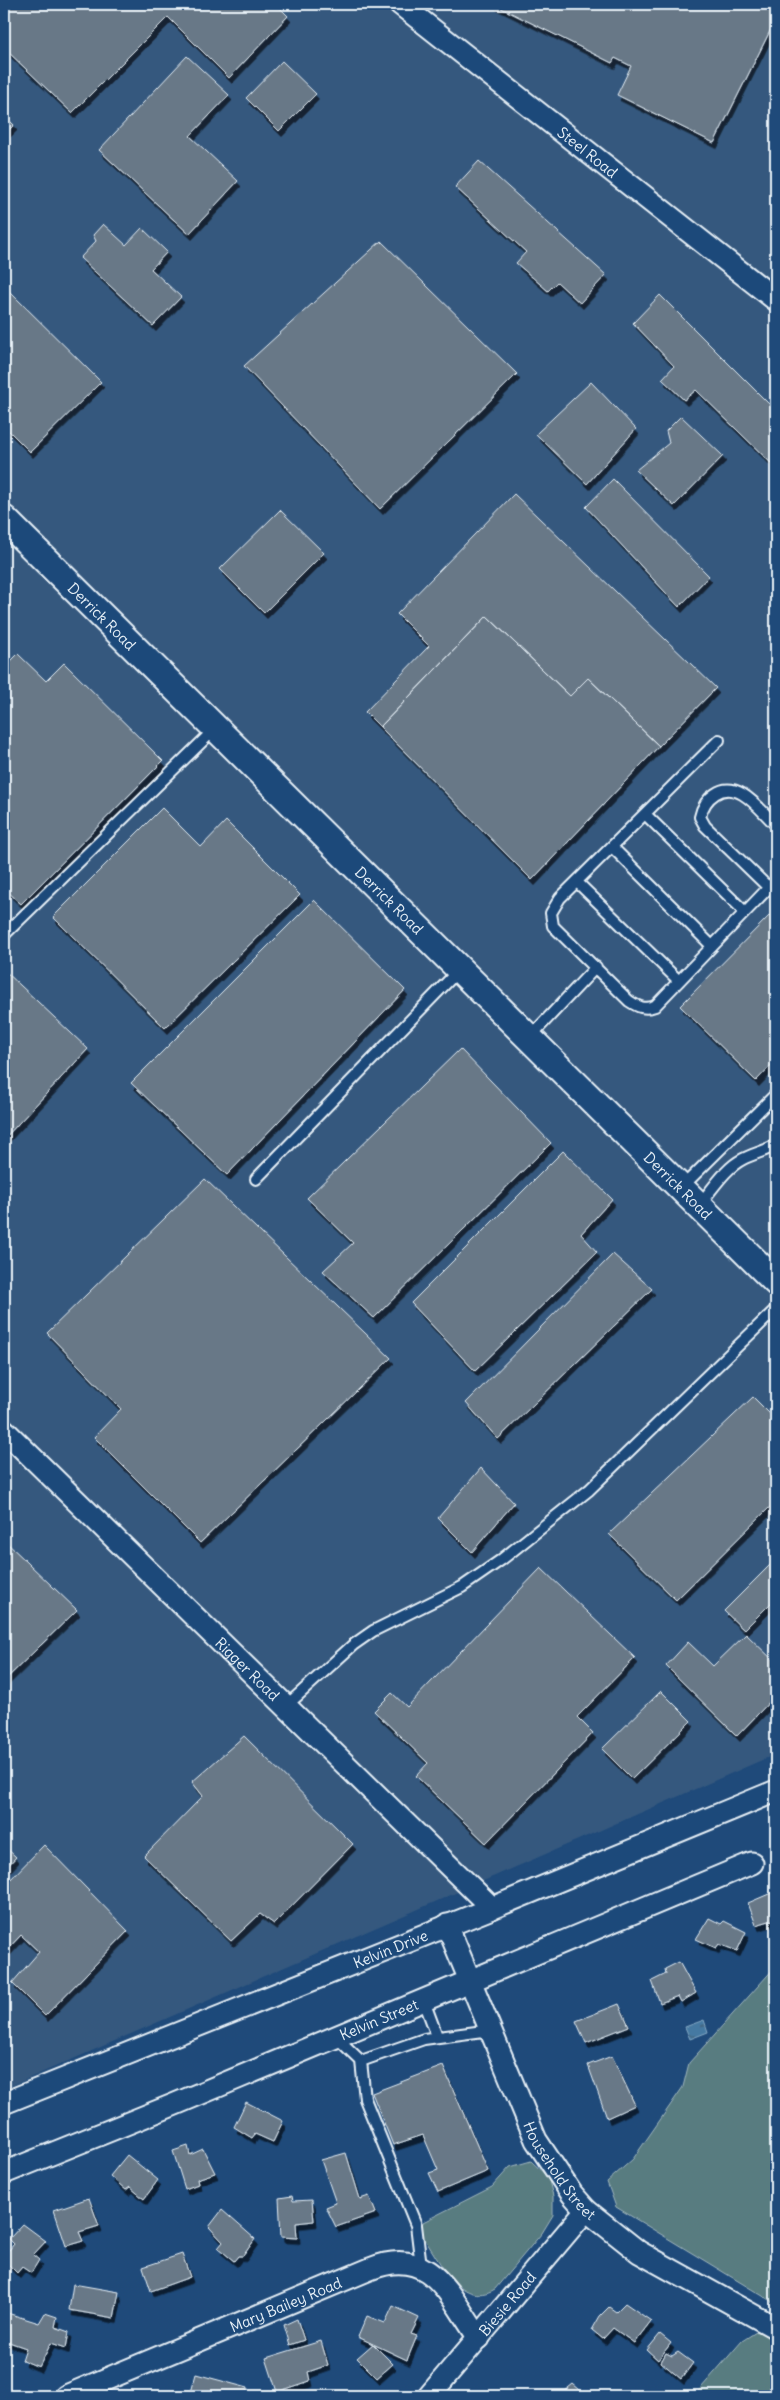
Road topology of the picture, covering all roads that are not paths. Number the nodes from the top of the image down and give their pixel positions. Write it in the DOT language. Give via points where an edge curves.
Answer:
graph roads {
  1 [pos="400,4"];
  2 [pos="776,300"];
  3 [pos="4,518"];
  4 [pos="216,728"];
  5 [pos="719,740"];
  6 [pos="645,814"];
  7 [pos="776,825"];
  8 [pos="612,847"];
  9 [pos="776,880"];
  10 [pos="577,882"];
  11 [pos="768,888"];
  12 [pos="745,912"];
  13 [pos="4,935"];
  14 [pos="712,946"];
  15 [pos="596,966"];
  16 [pos="460,969"];
  17 [pos="679,981"];
  18 [pos="529,1037"];
  19 [pos="776,1094"];
  20 [pos="776,1146"];
  21 [pos="256,1179"];
  22 [pos="690,1197"];
  23 [pos="776,1282"];
  24 [pos="776,1309"];
  25 [pos="4,1430"];
  26 [pos="285,1707"];
  27 [pos="776,1791"];
  28 [pos="752,1863"];
  29 [pos="492,1908"];
  30 [pos="447,1925"];
  31 [pos="470,1982"];
  32 [pos="424,2001"];
  33 [pos="490,2030"];
  34 [pos="437,2036"];
  35 [pos="336,2037"];
  36 [pos="361,2060"];
  37 [pos="4,2103"];
  38 [pos="4,2173"];
  39 [pos="586,2210"];
  40 [pos="421,2266"];
  41 [pos="776,2328"];
  42 [pos="479,2338"];
  43 [pos="66,2396"];
  44 [pos="429,2396"];
  1 -- 2 [label="street, Steel Road"];
  3 -- 4 [label="street, Derrick Road"];
  4 -- 13 [label="lane"];
  4 -- 16 [label="street, Derrick Road"];
  5 -- 6 [label="lane"];
  6 -- 8 [label="lane"];
  6 -- 12 [label="lane"];
  7 -- 11 [label="lane" via="732,788 720,790 712,796 700,817 705,826"];
  8 -- 10 [label="lane"];
  8 -- 14 [label="lane"];
  9 -- 11 [label="lane"];
  10 -- 15 [label="lane" via="554,906 551,919 559,933"];
  10 -- 17 [label="lane"];
  11 -- 12 [label="lane"];
  12 -- 14 [label="lane"];
  14 -- 17 [label="lane"];
  15 -- 17 [label="lane" via="629,1001 642,1008 655,1006"];
  15 -- 18 [label="lane"];
  16 -- 18 [label="street, Derrick Road"];
  16 -- 21 [label="lane"];
  18 -- 22 [label="street, Derrick Road"];
  19 -- 22 [label="lane"];
  20 -- 22 [label="lane" via="744,1158"];
  22 -- 23 [label="street, Derrick Road"];
  24 -- 26 [label="lane" via="589,1490 462,1587 373,1631 353,1645"];
  25 -- 26 [label="street, Rigger Road"];
  26 -- 29 [label="street, Rigger Road"];
  27 -- 29 [label="street, Kelvin Drive"];
  28 -- 31 [label="street, Kelvin Street"];
  29 -- 30 [label="street, Kelvin Drive"];
  30 -- 31 [label="street, Household Street"];
  30 -- 37 [label="street, Kelvin Drive"];
  31 -- 32 [label="street, Kelvin Street"];
  31 -- 33 [label="street, Household Street"];
  32 -- 34 [label="lane"];
  32 -- 35 [label="street, Kelvin Street"];
  33 -- 34 [label="lane"];
  33 -- 39 [label="street, Household Street" via="536,2140 558,2176"];
  34 -- 36 [label="lane"];
  35 -- 36 [label="lane"];
  35 -- 38 [label="street, Kelvin Street"];
  36 -- 40 [label="lane" via="365,2099 416,2225"];
  39 -- 41 [label="street, Household Street" via="639,2252"];
  39 -- 42 [label="street, Biesie Road"];
  40 -- 42 [label="street" via="437,2279"];
  40 -- 43 [label="street, Mary Bailey Road" via="397,2261 384,2263"];
  42 -- 44 [label="street, Biesie Road"];
}
